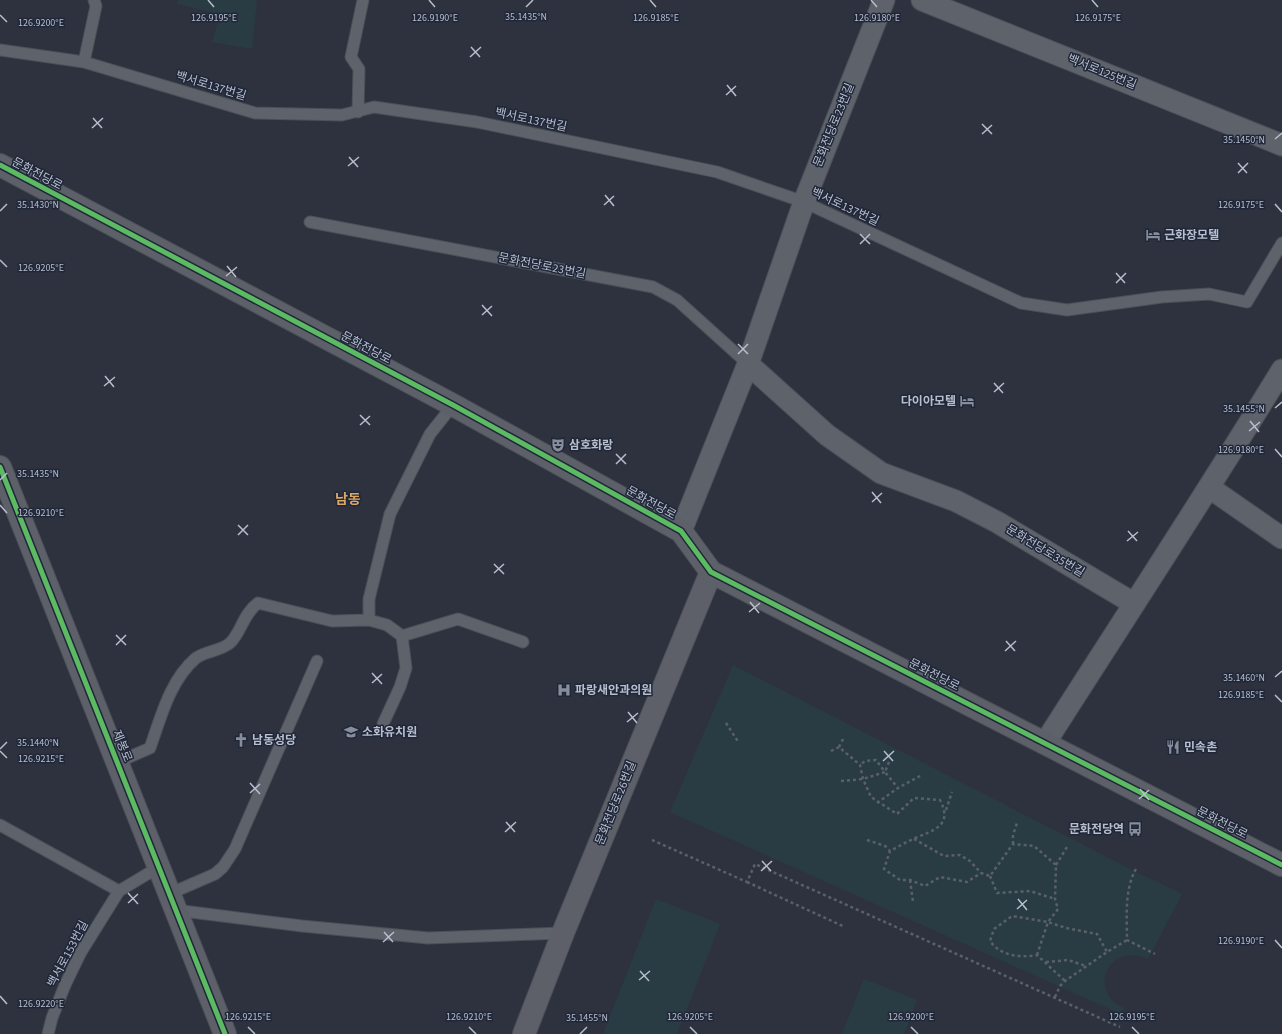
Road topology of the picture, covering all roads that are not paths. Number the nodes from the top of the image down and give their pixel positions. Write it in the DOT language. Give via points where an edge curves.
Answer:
graph roads {
  1 [pos="94,0"];
  2 [pos="363,0"];
  3 [pos="884,0"];
  4 [pos="922,0"];
  5 [pos="0,50"];
  6 [pos="84,62"];
  7 [pos="358,112"];
  8 [pos="1282,145"];
  9 [pos="0,165"];
  10 [pos="804,202"];
  11 [pos="310,222"];
  12 [pos="1282,243"];
  13 [pos="748,364"];
  14 [pos="1282,370"];
  15 [pos="453,405"];
  16 [pos="0,467"];
  17 [pos="1210,488"];
  18 [pos="956,501"];
  19 [pos="681,530"];
  20 [pos="1282,538"];
  21 [pos="711,572"];
  22 [pos="1133,603"];
  23 [pos="369,620"];
  24 [pos="402,636"];
  25 [pos="523,642"];
  26 [pos="317,661"];
  27 [pos="383,724"];
  28 [pos="1045,743"];
  29 [pos="118,762"];
  30 [pos="0,826"];
  31 [pos="1282,865"];
  32 [pos="159,867"];
  33 [pos="119,891"];
  34 [pos="172,902"];
  35 [pos="563,933"];
  36 [pos="48,1034"];
  37 [pos="225,1034"];
  38 [pos="524,1034"];
  1 -- 6 [label="lane" via="96,6"];
  2 -- 7 [label="lane" via="351,57 359,69"];
  3 -- 10 [label="street, 문화전당로23번길"];
  4 -- 8 [label="street, 백서로125번길"];
  5 -- 6 [label="lane, 백서로137번길"];
  6 -- 7 [label="lane, 백서로137번길" via="255,113 342,115"];
  7 -- 10 [label="lane, 백서로137번길" via="374,107 477,122 717,172"];
  9 -- 15 [label="street, 문화전당로"];
  10 -- 12 [label="lane, 백서로137번길" via="1021,303 1067,310 1162,297 1209,294 1247,302"];
  10 -- 13 [label="street, 문화전당로23번길"];
  11 -- 13 [label="lane, 문화전당로23번길" via="652,287 677,300"];
  13 -- 18 [label="street, 문화전당로23번길" via="827,435 881,473"];
  13 -- 19 [label="street, 문화전당로23번길"];
  14 -- 17 [label="street"];
  15 -- 19 [label="street, 문화전당로"];
  15 -- 23 [label="lane" via="430,434 390,514 369,599"];
  16 -- 29 [label="street, 제봉로"];
  17 -- 20 [label="street"];
  17 -- 22 [label="street"];
  18 -- 22 [label="street, 문화전당로35번길" via="997,522"];
  19 -- 21 [label="street, 문화전당로"];
  21 -- 28 [label="street, 문화전당로"];
  21 -- 35 [label="street, 문화전당로26번길"];
  22 -- 28 [label="street"];
  23 -- 24 [label="lane" via="387,624"];
  23 -- 29 [label="lane" via="332,621 258,603 251,608 230,643 197,658 187,668 173,689 150,748"];
  24 -- 25 [label="lane" via="458,619"];
  24 -- 27 [label="lane" via="406,668"];
  26 -- 34 [label="lane" via="235,849 215,874"];
  28 -- 31 [label="street, 문화전당로"];
  29 -- 32 [label="street, 제봉로"];
  30 -- 33 [label="lane"];
  32 -- 33 [label="lane, 백서로153번길"];
  32 -- 34 [label="street, 제봉로"];
  33 -- 36 [label="lane, 백서로153번길" via="81,952 65,985"];
  34 -- 35 [label="lane" via="302,926 428,938"];
  34 -- 37 [label="street, 제봉로"];
  35 -- 38 [label="street, 문화전당로26번길"];
}
